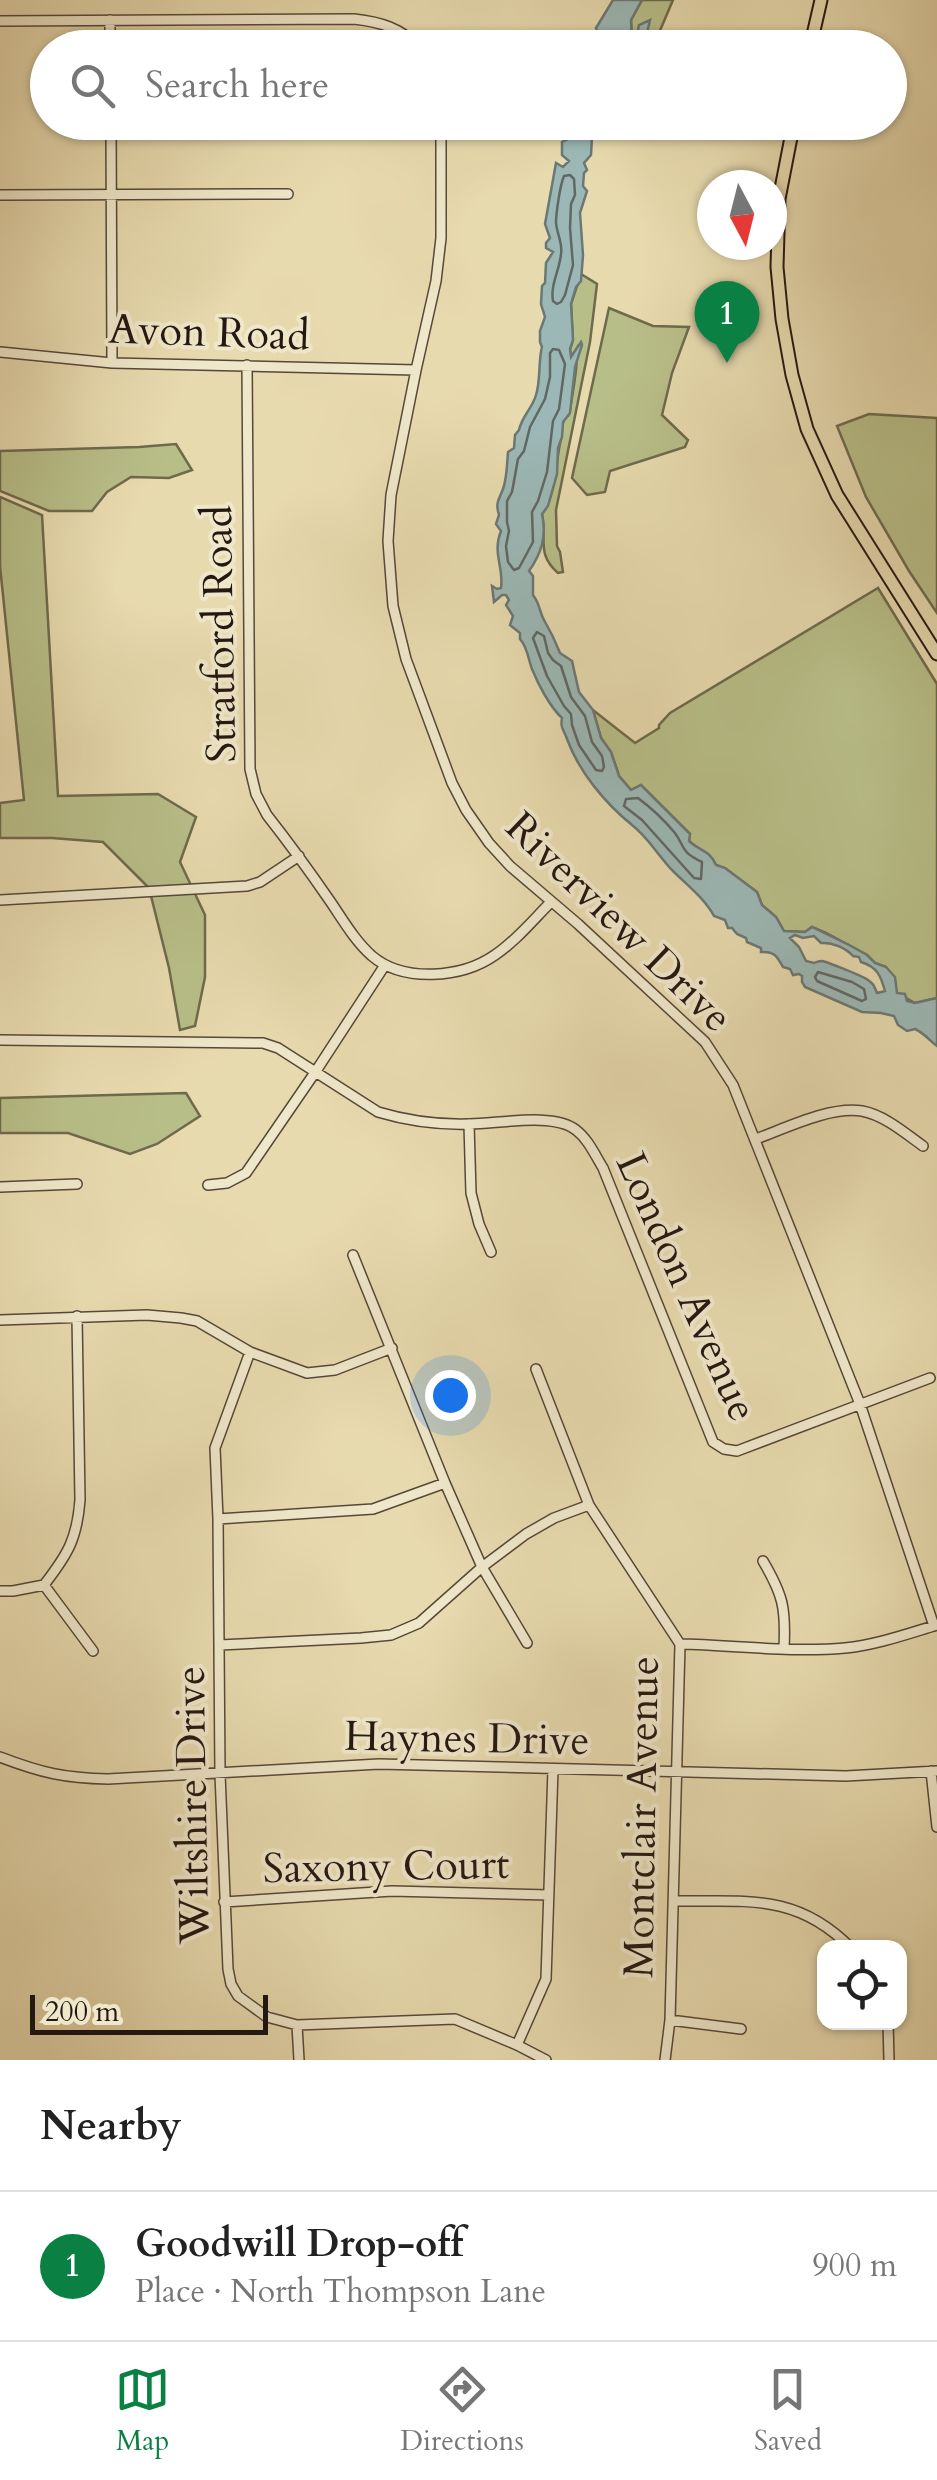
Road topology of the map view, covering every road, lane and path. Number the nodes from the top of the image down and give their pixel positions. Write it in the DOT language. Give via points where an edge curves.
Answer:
graph roads {
  1 [pos="820,0"];
  2 [pos="110,20"];
  3 [pos="0,21"];
  4 [pos="110,30"];
  5 [pos="399,30"];
  6 [pos="814,30"];
  7 [pos="111,140"];
  8 [pos="442,140"];
  9 [pos="790,140"];
  10 [pos="112,194"];
  11 [pos="288,194"];
  12 [pos="0,196"];
  13 [pos="0,352"];
  14 [pos="112,363"];
  15 [pos="247,364"];
  16 [pos="416,370"];
  17 [pos="937,654"];
  18 [pos="298,856"];
  19 [pos="0,900"];
  20 [pos="551,902"];
  21 [pos="385,965"];
  22 [pos="0,1040"];
  23 [pos="316,1071"];
  24 [pos="468,1124"];
  25 [pos="756,1139"];
  26 [pos="924,1146"];
  27 [pos="77,1184"];
  28 [pos="208,1185"];
  29 [pos="0,1186"];
  30 [pos="491,1252"];
  31 [pos="354,1255"];
  32 [pos="77,1316"];
  33 [pos="0,1320"];
  34 [pos="392,1348"];
  35 [pos="250,1352"];
  36 [pos="536,1369"];
  37 [pos="930,1378"];
  38 [pos="860,1404"];
  39 [pos="446,1482"];
  40 [pos="589,1504"];
  41 [pos="218,1519"];
  42 [pos="763,1560"];
  43 [pos="482,1566"];
  44 [pos="44,1585"];
  45 [pos="0,1591"];
  46 [pos="936,1626"];
  47 [pos="527,1643"];
  48 [pos="680,1644"];
  49 [pos="220,1645"];
  50 [pos="784,1648"];
  51 [pos="93,1651"];
  52 [pos="0,1756"];
  53 [pos="553,1769"];
  54 [pos="934,1771"];
  55 [pos="677,1773"];
  56 [pos="220,1774"];
  57 [pos="937,1828"];
  58 [pos="549,1895"];
  59 [pos="674,1901"];
  60 [pos="224,1902"];
  61 [pos="842,1940"];
  62 [pos="670,2020"];
  63 [pos="298,2025"];
  64 [pos="741,2029"];
  65 [pos="888,2030"];
  66 [pos="517,2045"];
  67 [pos="299,2060"];
  68 [pos="546,2060"];
  69 [pos="665,2060"];
  70 [pos="889,2060"];
  1 -- 6 [label="main road"];
  2 -- 3 [label="street"];
  2 -- 4 [label="street"];
  2 -- 5 [label="street" via="354,19"];
  7 -- 10 [label="street"];
  8 -- 16 [label="street, Riverview Drive" via="441,238"];
  9 -- 17 [label="main road" via="779,199 778,267 782,319 807,430 836,495"];
  10 -- 11 [label="street"];
  10 -- 12 [label="street"];
  10 -- 14 [label="street"];
  13 -- 14 [label="street, Avon Road"];
  14 -- 15 [label="street, Avon Road"];
  15 -- 16 [label="street, Avon Road"];
  15 -- 18 [label="street, Stratford Road" via="250,770 267,815"];
  16 -- 20 [label="street, Riverview Drive" via="388,541 406,659 466,810 510,866"];
  18 -- 19 [label="street" via="247,886"];
  18 -- 21 [label="street, Stratford Road" via="358,943"];
  20 -- 21 [label="street" via="474,967 422,974"];
  20 -- 25 [label="street, Riverview Drive" via="705,1042 733,1084"];
  21 -- 23 [label="street"];
  22 -- 23 [label="street, London Avenue" via="262,1043"];
  23 -- 24 [label="street, London Avenue" via="378,1112"];
  23 -- 28 [label="street" via="246,1173"];
  24 -- 30 [label="street" via="470,1193"];
  24 -- 38 [label="street, London Avenue" via="560,1123 588,1142 714,1442 724,1450"];
  25 -- 26 [label="street" via="840,1110 865,1112"];
  25 -- 38 [label="street, Riverview Drive"];
  27 -- 29 [label="street"];
  31 -- 34 [label="street"];
  32 -- 33 [label="street"];
  32 -- 35 [label="street" via="196,1321"];
  32 -- 44 [label="street" via="78,1528"];
  34 -- 35 [label="street" via="322,1373"];
  34 -- 39 [label="street"];
  35 -- 41 [label="street, Wiltshire Drive" via="215,1448"];
  36 -- 40 [label="street, Montclair Avenue"];
  37 -- 38 [label="street"];
  38 -- 46 [label="street, Riverview Drive"];
  39 -- 41 [label="street" via="373,1509"];
  39 -- 43 [label="street"];
  40 -- 43 [label="street" via="526,1534"];
  40 -- 48 [label="street, Montclair Avenue"];
  41 -- 49 [label="street, Wiltshire Drive"];
  42 -- 50 [label="street" via="780,1589"];
  43 -- 47 [label="street"];
  43 -- 49 [label="street" via="419,1623 391,1635"];
  44 -- 45 [label="street"];
  44 -- 51 [label="street"];
  46 -- 50 [label="street" via="846,1648"];
  48 -- 50 [label="street"];
  48 -- 55 [label="street, Montclair Avenue"];
  49 -- 56 [label="street, Wiltshire Drive"];
  52 -- 56 [label="street, Haynes Drive" via="74,1778"];
  53 -- 55 [label="street, Haynes Drive"];
  53 -- 56 [label="street, Haynes Drive" via="380,1764"];
  53 -- 58 [label="street"];
  54 -- 55 [label="street, Haynes Drive"];
  54 -- 57 [label="street"];
  55 -- 59 [label="street, Montclair Avenue"];
  56 -- 60 [label="street, Wiltshire Drive"];
  58 -- 60 [label="street, Saxony Court" via="392,1892"];
  58 -- 66 [label="street" via="546,1979"];
  59 -- 61 [label="street" via="770,1903 824,1923"];
  59 -- 62 [label="street, Montclair Avenue"];
  60 -- 63 [label="street, Wiltshire Drive" via="228,1969 238,1996 267,2017"];
  62 -- 64 [label="street"];
  62 -- 69 [label="street, Montclair Avenue"];
  63 -- 66 [label="street, Wiltshire Drive" via="455,2019"];
  63 -- 67 [label="street"];
  65 -- 70 [label="street"];
  66 -- 68 [label="street, Wiltshire Drive"];
}
